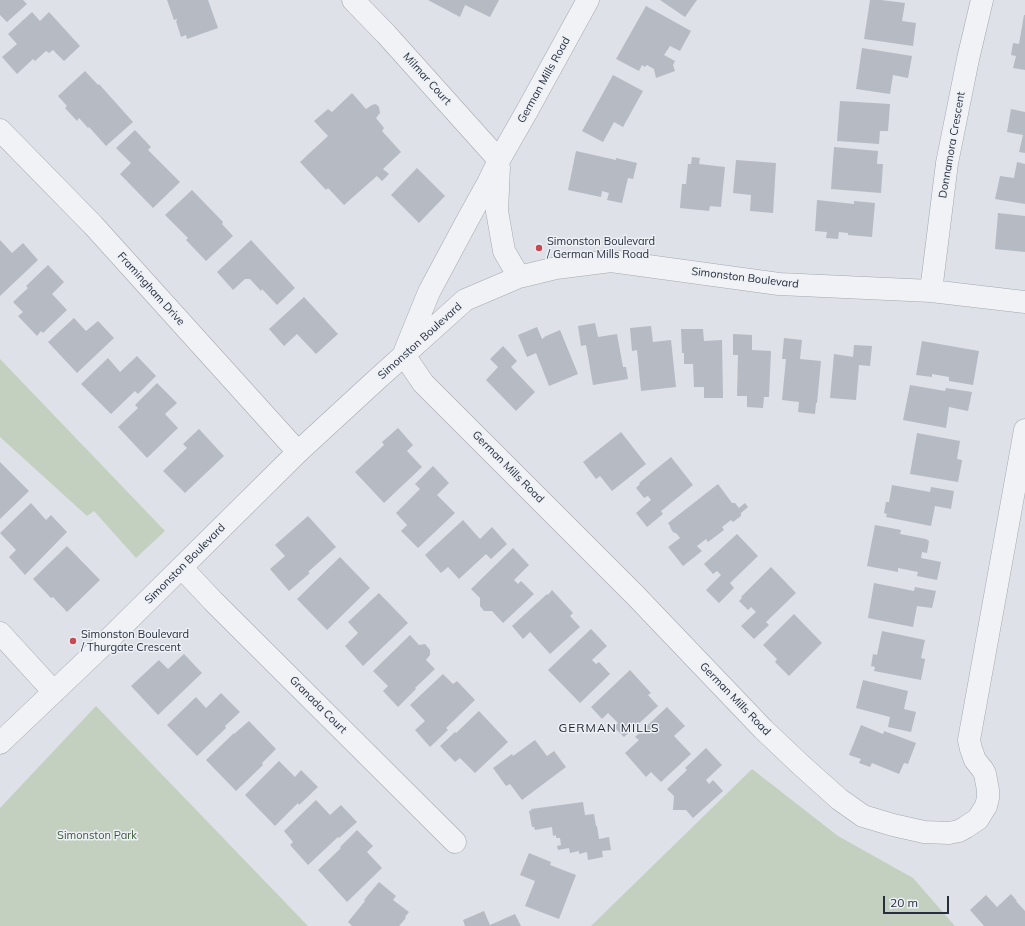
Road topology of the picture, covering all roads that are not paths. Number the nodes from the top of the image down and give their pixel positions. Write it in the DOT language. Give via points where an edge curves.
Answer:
graph roads {
  1 [pos="353,0"];
  2 [pos="588,0"];
  3 [pos="982,0"];
  4 [pos="0,130"];
  5 [pos="499,160"];
  6 [pos="519,276"];
  7 [pos="931,291"];
  8 [pos="1025,302"];
  9 [pos="404,355"];
  10 [pos="1025,430"];
  11 [pos="298,452"];
  12 [pos="182,568"];
  13 [pos="0,633"];
  14 [pos="54,692"];
  15 [pos="0,743"];
  16 [pos="455,842"];
  1 -- 5 [label="street, Milmar Court"];
  2 -- 5 [label="street, German Mills Road"];
  3 -- 7 [label="street, Donnamora Crescent" via="947,163"];
  4 -- 11 [label="street, Framingham Drive" via="93,225"];
  5 -- 6 [label="street, German Mills Road" via="498,218 504,251"];
  5 -- 9 [label="street, German Mills Road" via="429,292"];
  6 -- 7 [label="street, Simonston Boulevard" via="611,261 779,284"];
  6 -- 9 [label="street, Simonston Boulevard" via="465,300"];
  7 -- 8 [label="street, Simonston Boulevard"];
  9 -- 10 [label="street, German Mills Road" via="423,383 801,765 839,799 863,816 924,832 959,831 973,823 986,806 988,790 983,770 975,760 969,740"];
  9 -- 11 [label="street, Simonston Boulevard"];
  11 -- 12 [label="street, Simonston Boulevard"];
  12 -- 14 [label="street, Simonston Boulevard"];
  12 -- 16 [label="street, Granada Court"];
  13 -- 14 [label="street"];
  14 -- 15 [label="street, Simonston Boulevard"];
}
